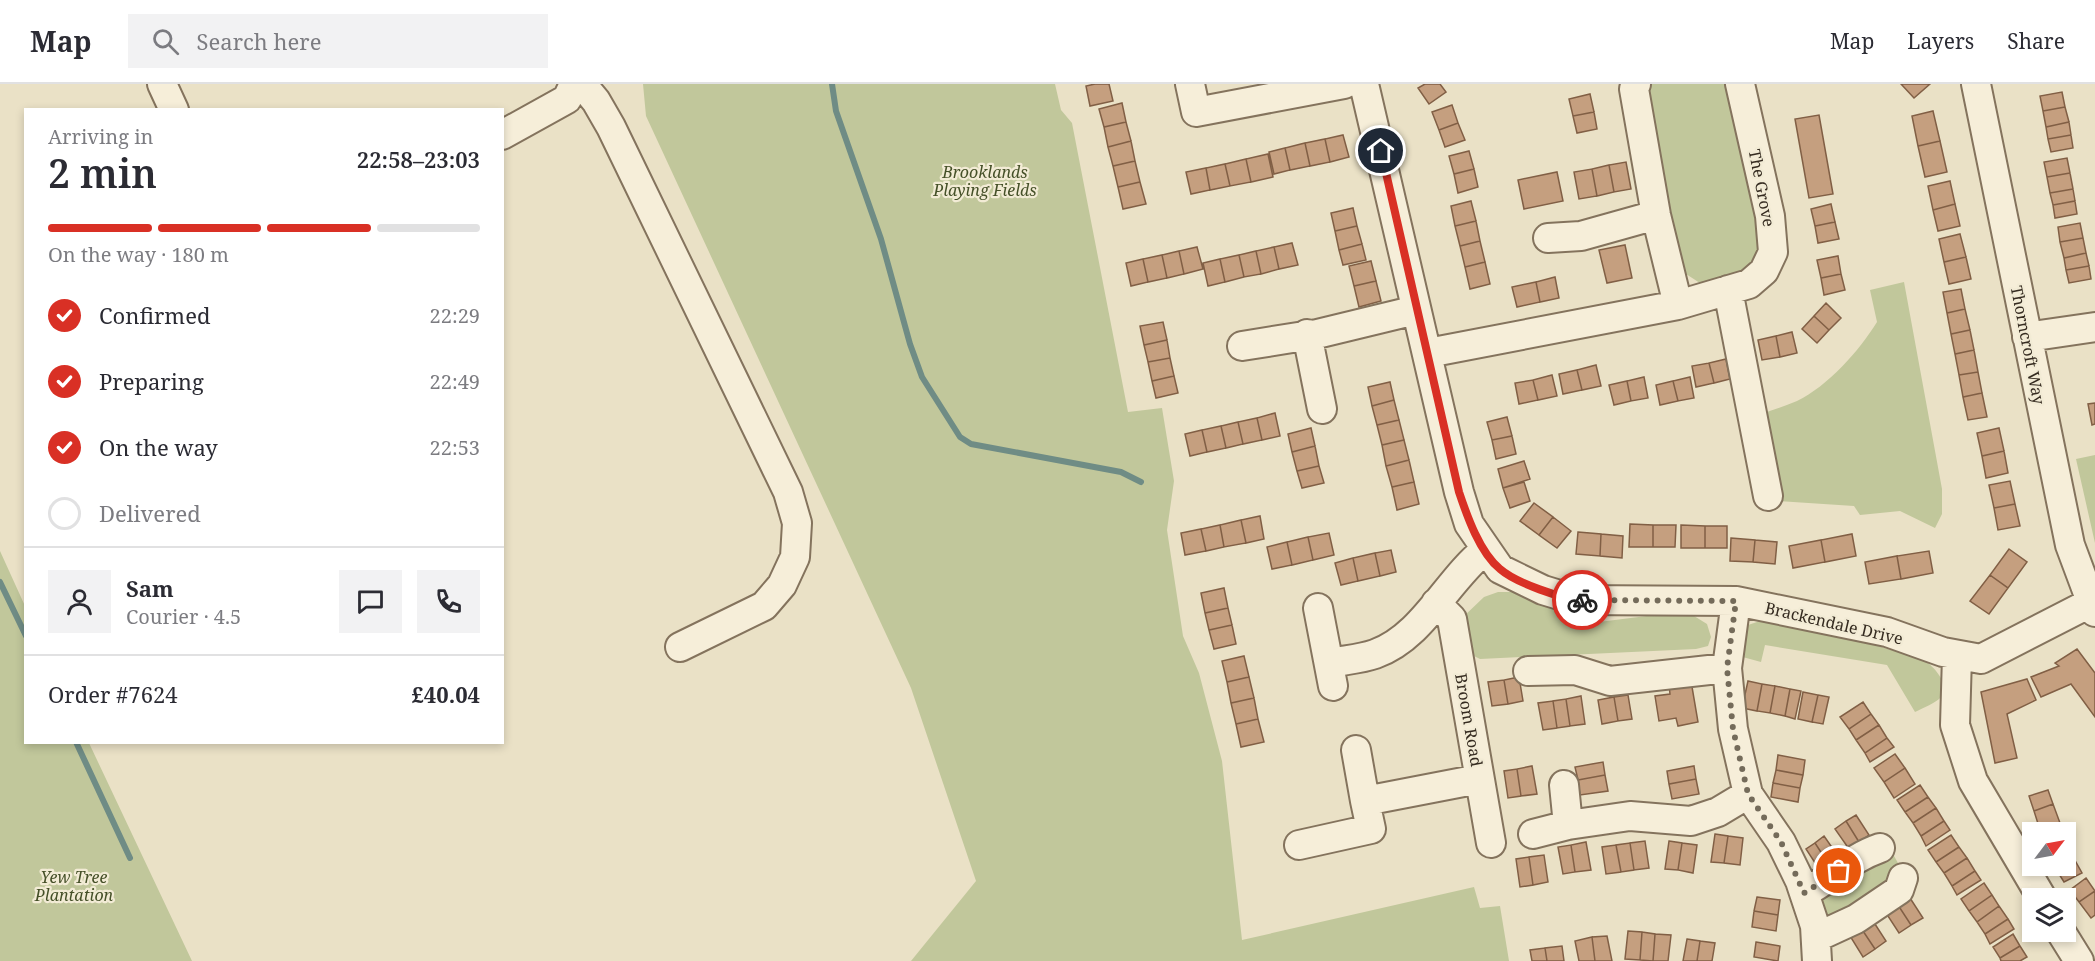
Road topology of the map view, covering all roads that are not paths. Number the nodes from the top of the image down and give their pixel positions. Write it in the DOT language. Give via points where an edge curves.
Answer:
graph roads {
  1 [pos="162,84"];
  2 [pos="574,84"];
  3 [pos="582,84"];
  4 [pos="1190,84"];
  5 [pos="1344,84"];
  6 [pos="1364,84"];
  7 [pos="1636,84"];
  8 [pos="1740,84"];
  9 [pos="1976,84"];
  10 [pos="173,108"];
  11 [pos="504,134"];
  12 [pos="1656,216"];
  13 [pos="1548,238"];
  14 [pos="1728,290"];
  15 [pos="1678,304"];
  16 [pos="1416,310"];
  17 [pos="2095,327"];
  18 [pos="1307,334"];
  19 [pos="2027,337"];
  20 [pos="1242,346"];
  21 [pos="1428,353"];
  22 [pos="1322,409"];
  23 [pos="1768,496"];
  24 [pos="1485,549"];
  25 [pos="1736,601"];
  26 [pos="1436,603"];
  27 [pos="1318,608"];
  28 [pos="2092,608"];
  29 [pos="680,646"];
  30 [pos="1957,656"];
  31 [pos="1727,668"];
  32 [pos="1528,671"];
  33 [pos="1356,750"];
  34 [pos="1479,778"];
  35 [pos="1564,785"];
  36 [pos="1748,794"];
  37 [pos="1365,801"];
  38 [pos="1568,825"];
  39 [pos="1533,834"];
  40 [pos="1491,843"];
  41 [pos="1299,845"];
  42 [pos="1880,848"];
  43 [pos="1903,878"];
  44 [pos="2036,888"];
  45 [pos="1804,893"];
  46 [pos="1817,949"];
  1 -- 10 [label="street"];
  2 -- 11 [label="street" via="567,99"];
  3 -- 29 [label="street" via="616,138 788,492 797,523 795,557 782,585 764,606"];
  4 -- 5 [label="street" via="1196,112"];
  6 -- 16 [label="street, Brackendale Drive"];
  7 -- 12 [label="street"];
  8 -- 14 [label="street, The Grove" via="1770,216 1773,252 1764,271 1749,284"];
  9 -- 19 [label="street, Thorncroft Way"];
  12 -- 13 [label="street" via="1577,224"];
  12 -- 15 [label="street"];
  14 -- 15 [label="street, The Grove"];
  14 -- 23 [label="street"];
  15 -- 21 [label="street, The Grove"];
  16 -- 18 [label="street"];
  16 -- 21 [label="street, Brackendale Drive"];
  17 -- 19 [label="street"];
  18 -- 20 [label="street"];
  18 -- 22 [label="street"];
  19 -- 28 [label="street, Thorncroft Way" via="2070,545"];
  21 -- 24 [label="street, Brackendale Drive" via="1459,492 1469,524"];
  24 -- 25 [label="street, Brackendale Drive" via="1500,569 1543,590 1576,600"];
  24 -- 26 [label="street"];
  25 -- 30 [label="street, Brackendale Drive" via="1887,632"];
  25 -- 31 [label="street"];
  26 -- 27 [label="street" via="1407,635 1332,674"];
  26 -- 34 [label="street, Broom Road" via="1452,619"];
  28 -- 30 [label="street, Brackendale Drive" via="1981,658"];
  30 -- 44 [label="street" via="1954,725 1973,781"];
  31 -- 32 [label="street" via="1645,689 1575,670"];
  31 -- 36 [label="street" via="1733,729"];
  33 -- 37 [label="street"];
  34 -- 37 [label="street"];
  34 -- 40 [label="street, Broom Road"];
  35 -- 38 [label="street"];
  36 -- 38 [label="street" via="1718,812 1690,821 1630,816"];
  36 -- 45 [label="street" via="1781,842"];
  37 -- 41 [label="street" via="1371,830"];
  38 -- 39 [label="street"];
  42 -- 45 [label="street" via="1860,855"];
  43 -- 46 [label="street" via="1899,890"];
  45 -- 46 [label="street"];
}
